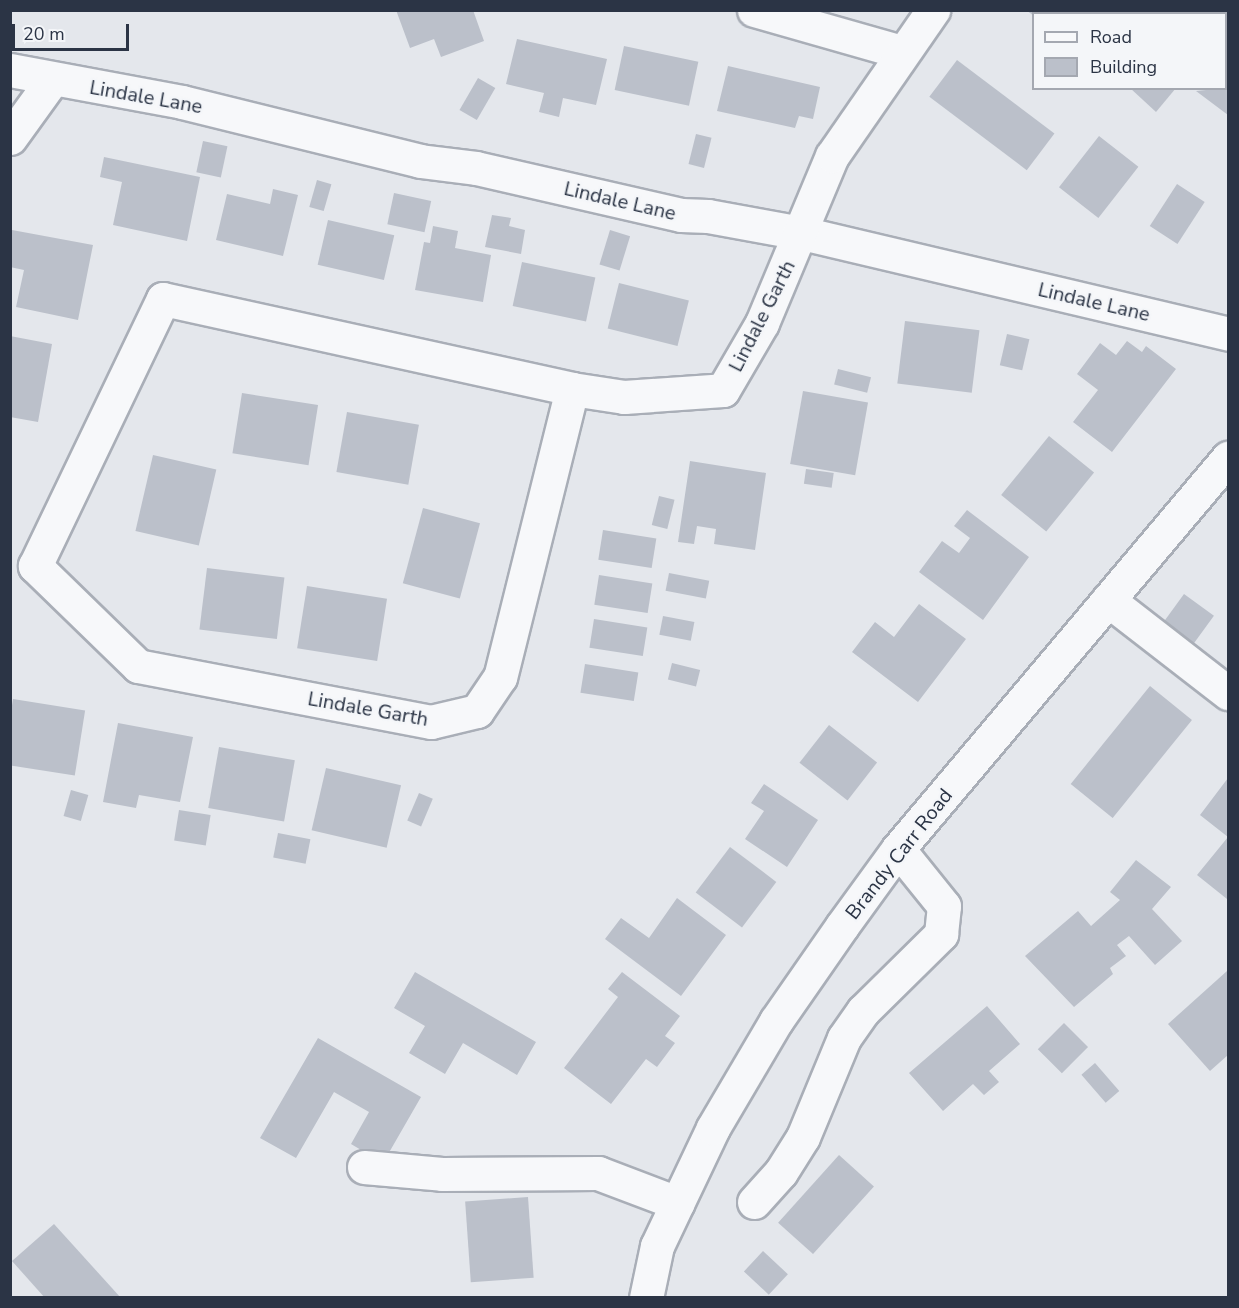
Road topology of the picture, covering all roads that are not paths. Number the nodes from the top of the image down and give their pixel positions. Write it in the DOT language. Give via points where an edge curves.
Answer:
graph roads {
  1 [pos="754,10"];
  2 [pos="933,10"];
  3 [pos="901,52"];
  4 [pos="10,70"];
  5 [pos="52,80"];
  6 [pos="10,138"];
  7 [pos="802,233"];
  8 [pos="1228,334"];
  9 [pos="572,389"];
  10 [pos="1228,458"];
  11 [pos="22,571"];
  12 [pos="1108,600"];
  13 [pos="1228,693"];
  14 [pos="898,849"];
  15 [pos="364,1167"];
  16 [pos="754,1202"];
  17 [pos="677,1203"];
  18 [pos="646,1298"];
  1 -- 3 [label="street"];
  2 -- 3 [label="street"];
  3 -- 7 [label="street" via="832,156"];
  4 -- 5 [label="street, Lindale Lane"];
  5 -- 6 [label="street"];
  5 -- 7 [label="street, Lindale Lane" via="182,102 420,161 476,168 681,216 708,216"];
  7 -- 8 [label="street, Lindale Lane"];
  7 -- 9 [label="street, Lindale Garth" via="762,323 723,390 624,397"];
  9 -- 11 [label="street, Lindale Garth" via="163,298"];
  9 -- 11 [label="street, Lindale Garth" via="500,677 477,711 431,722 138,666"];
  10 -- 12 [label="street, Brandy Carr Road"];
  12 -- 13 [label="street"];
  12 -- 14 [label="street, Brandy Carr Road"];
  14 -- 16 [label="street" via="944,906 941,934 863,1011 844,1038 803,1137 781,1172"];
  14 -- 17 [label="street, Brandy Carr Road" via="776,1022 713,1128"];
  15 -- 17 [label="street" via="441,1174 598,1173"];
  17 -- 18 [label="street, Brandy Carr Road" via="657,1246"];
}
